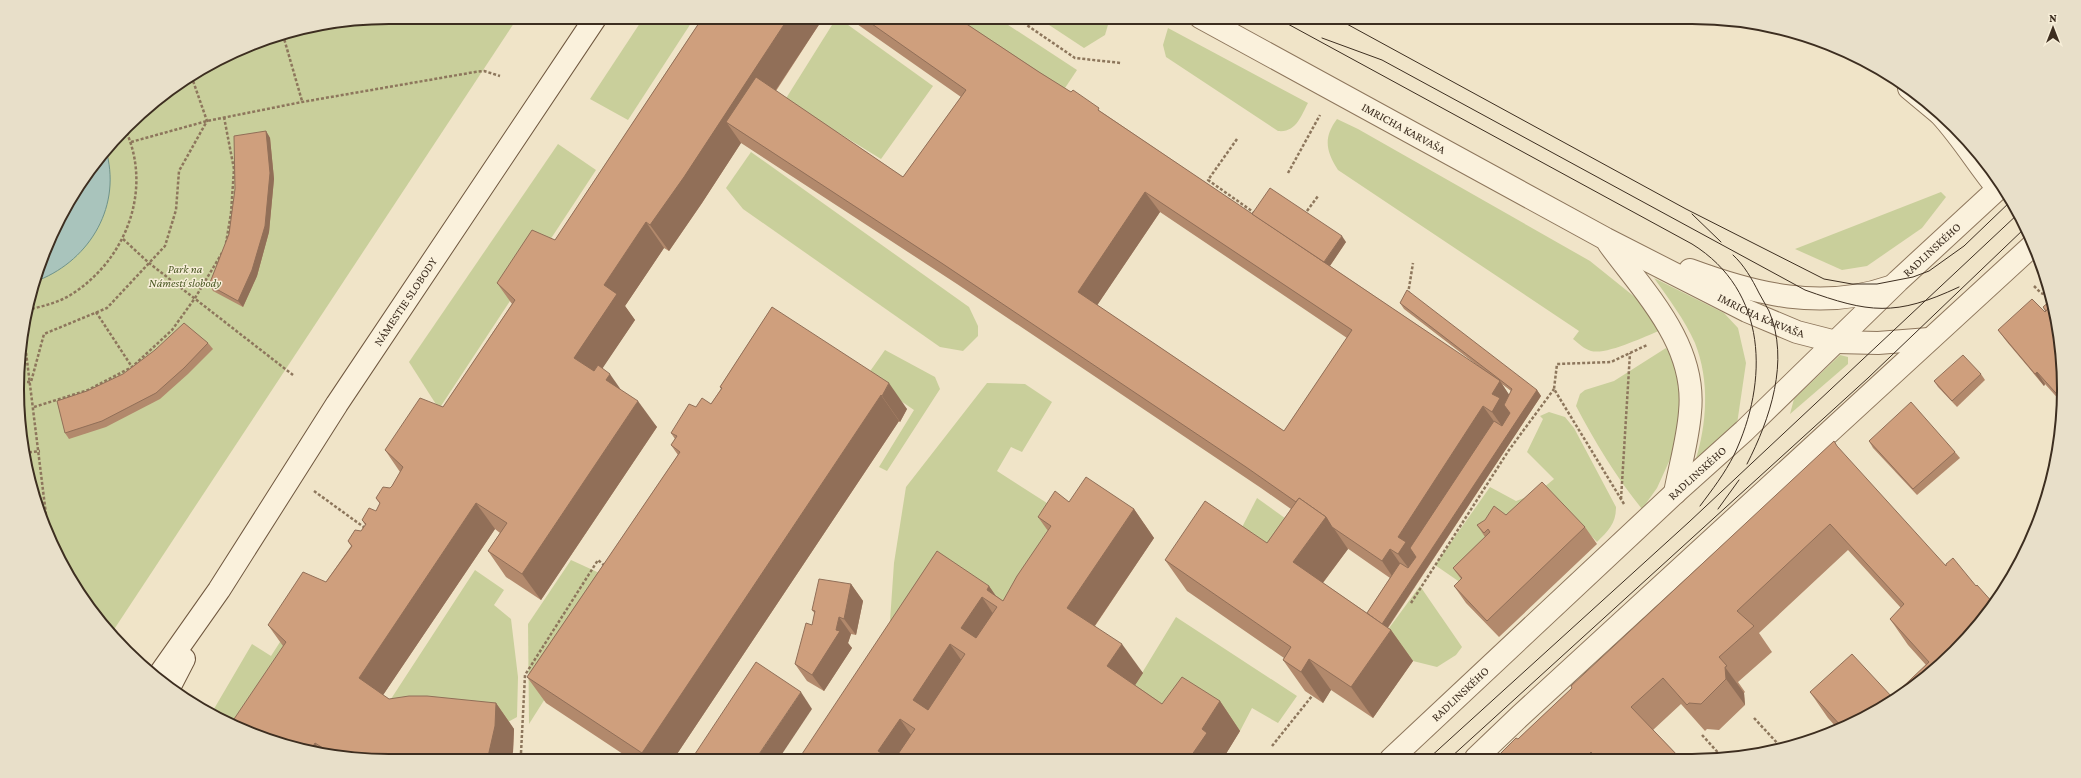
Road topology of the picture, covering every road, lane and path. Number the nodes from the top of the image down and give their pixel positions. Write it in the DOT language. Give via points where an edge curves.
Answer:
graph roads {
  1 [pos="591,24"];
  2 [pos="1025,24"];
  3 [pos="1213,24"];
  4 [pos="284,39"];
  5 [pos="1121,63"];
  6 [pos="500,76"];
  7 [pos="194,81"];
  8 [pos="1333,89"];
  9 [pos="302,102"];
  10 [pos="224,117"];
  11 [pos="207,121"];
  12 [pos="128,135"];
  13 [pos="1237,139"];
  14 [pos="131,142"];
  15 [pos="1976,160"];
  16 [pos="1288,172"];
  17 [pos="1986,173"];
  18 [pos="1997,190"];
  19 [pos="1318,196"];
  20 [pos="1258,215"];
  21 [pos="1301,219"];
  22 [pos="123,239"];
  23 [pos="1606,239"];
  24 [pos="2029,249"];
  25 [pos="149,263"];
  26 [pos="1413,263"];
  27 [pos="1892,286"];
  28 [pos="2034,286"];
  29 [pos="2045,295"];
  30 [pos="1408,296"];
  31 [pos="195,298"];
  32 [pos="33,309"];
  33 [pos="96,312"];
  34 [pos="1929,339"];
  35 [pos="1836,342"];
  36 [pos="1651,344"];
  37 [pos="26,350"];
  38 [pos="1630,353"];
  39 [pos="132,367"];
  40 [pos="294,376"];
  41 [pos="24,382"];
  42 [pos="31,382"];
  43 [pos="1554,389"];
  44 [pos="34,407"];
  45 [pos="40,451"];
  46 [pos="30,452"];
  47 [pos="312,489"];
  48 [pos="1675,493"];
  49 [pos="1621,500"];
  50 [pos="1626,508"];
  51 [pos="47,515"];
  52 [pos="366,529"];
  53 [pos="610,569"];
  54 [pos="219,590"];
  55 [pos="1411,603"];
  56 [pos="160,673"];
  57 [pos="172,682"];
  58 [pos="1312,696"];
  59 [pos="1754,718"];
  60 [pos="1702,735"];
  61 [pos="1778,744"];
  62 [pos="1272,746"];
  63 [pos="522,753"];
  64 [pos="1718,753"];
  65 [pos="1396,754"];
  66 [pos="1480,754"];
  1 -- 54 [label="street, NÁMESTIE SLOBODY" via="337,404"];
  2 -- 5 [label="path" via="1075,58"];
  3 -- 8 [label="street, IMRICHA KARVAŠA"];
  4 -- 9 [label="path"];
  6 -- 9 [label="path" via="484,71 475,72"];
  7 -- 11 [label="path"];
  8 -- 16 [label="path"];
  8 -- 23 [label="street, IMRICHA KARVAŠA"];
  9 -- 10 [label="path"];
  10 -- 11 [label="path"];
  10 -- 31 [label="path" via="234,169 231,213 225,248"];
  11 -- 14 [label="path"];
  11 -- 25 [label="path" via="179,172 176,210 165,246"];
  12 -- 14 [label="path"];
  13 -- 20 [label="path" via="1208,180"];
  14 -- 22 [label="path" via="137,178 136,197"];
  15 -- 17 [label="street"];
  18 -- 27 [label="street, RADLINSKÉHO"];
  19 -- 21 [label="path"];
  22 -- 25 [label="path"];
  22 -- 32 [label="path" via="96,276 75,292 50,305"];
  23 -- 27 [label="street, IMRICHA KARVAŠA" via="1735,287 1765,294 1809,298 1848,296 1873,293"];
  23 -- 35 [label="street, IMRICHA KARVAŠA" via="1747,311 1797,332"];
  23 -- 48 [label="street, IMRICHA KARVAŠA" via="1673,333 1684,356 1691,389 1690,412"];
  24 -- 34 [label="street"];
  25 -- 31 [label="path"];
  25 -- 33 [label="path" via="107,308"];
  26 -- 30 [label="path"];
  27 -- 35 [label="street, RADLINSKÉHO"];
  28 -- 29 [label="path"];
  31 -- 39 [label="path" via="172,330"];
  31 -- 40 [label="path"];
  33 -- 39 [label="path"];
  33 -- 42 [label="path" via="44,334"];
  34 -- 35 [label="street, IMRICHA KARVAŠA" via="1878,343"];
  34 -- 66 [label="street"];
  35 -- 48 [label="street, RADLINSKÉHO"];
  36 -- 38 [label="path"];
  37 -- 42 [label="path"];
  38 -- 43 [label="path" via="1611,362 1557,364"];
  38 -- 49 [label="path"];
  39 -- 44 [label="path" via="88,390"];
  41 -- 42 [label="path"];
  42 -- 44 [label="path"];
  43 -- 49 [label="path"];
  43 -- 55 [label="path" via="1509,450"];
  44 -- 45 [label="path"];
  45 -- 46 [label="path"];
  45 -- 51 [label="path"];
  47 -- 52 [label="path"];
  48 -- 65 [label="street, RADLINSKÉHO"];
  49 -- 50 [label="path"];
  53 -- 63 [label="path" via="598,560 525,675"];
  54 -- 56 [label="street, NÁMESTIE SLOBODY"];
  54 -- 57 [label="street, NÁMESTIE SLOBODY"];
  58 -- 62 [label="path"];
  59 -- 61 [label="path"];
  60 -- 64 [label="path"];
}
